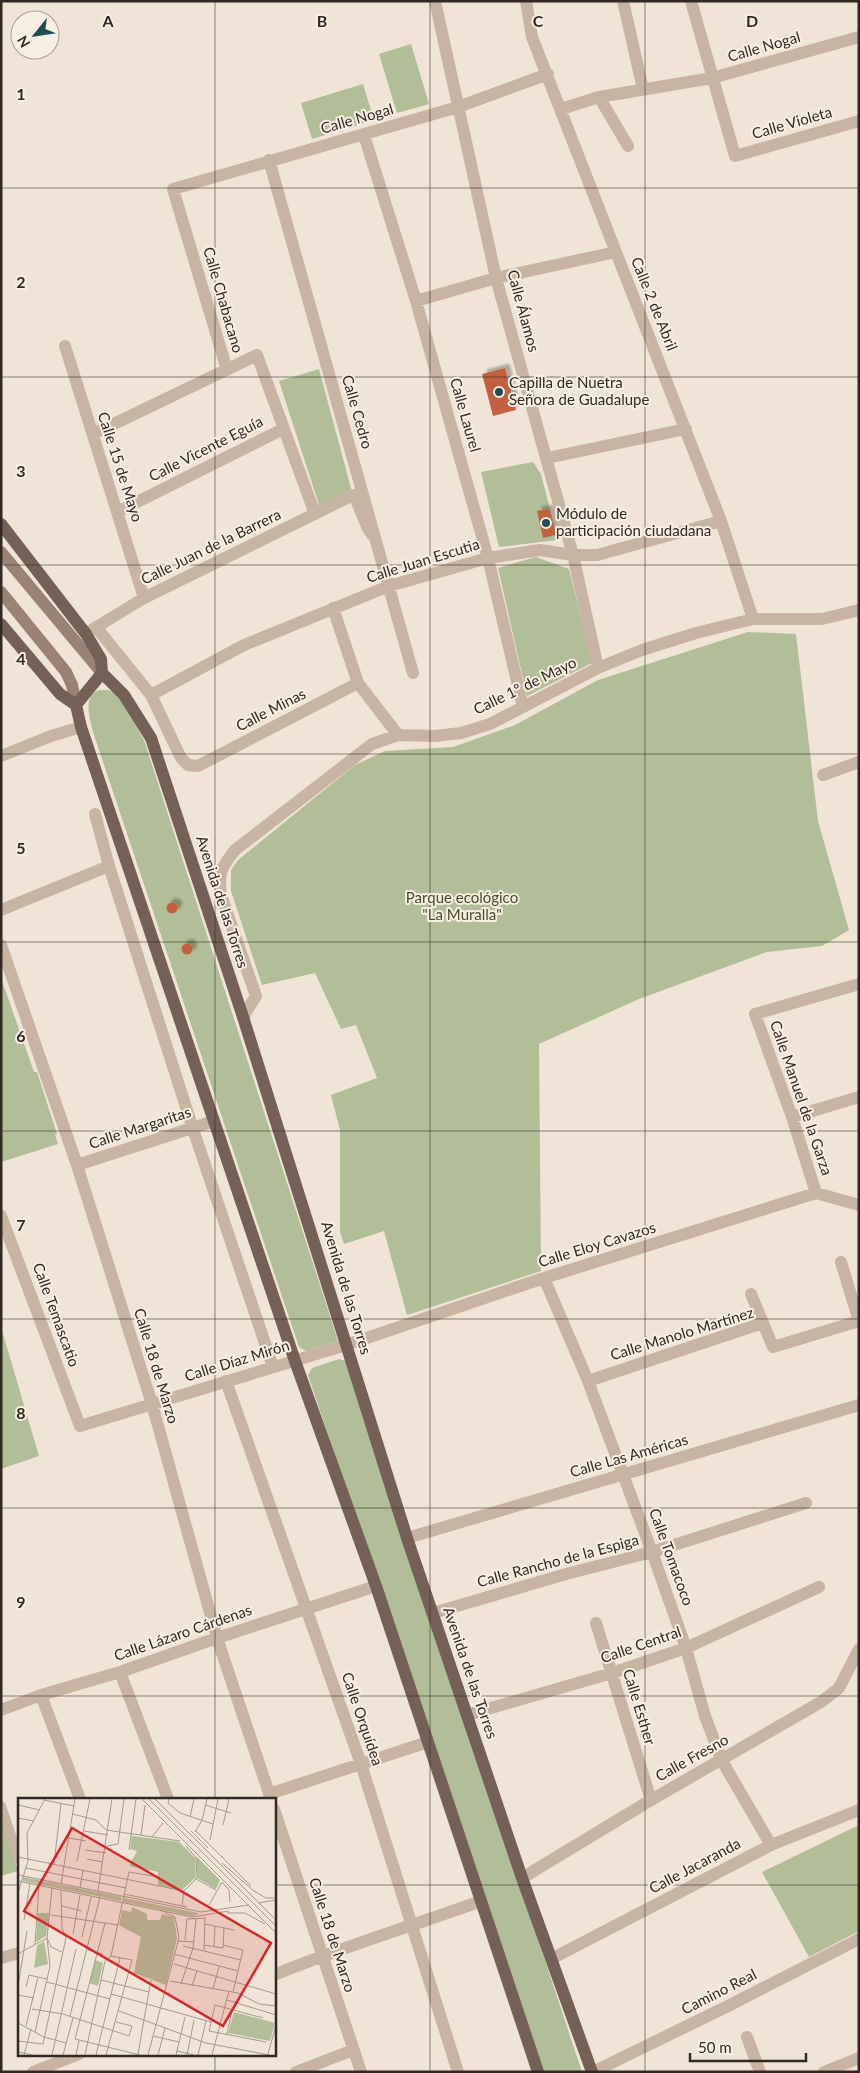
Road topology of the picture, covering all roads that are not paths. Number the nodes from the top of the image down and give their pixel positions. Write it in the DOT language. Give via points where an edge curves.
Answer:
graph roads {
  1 [pos="435,1"];
  2 [pos="526,1"];
  3 [pos="623,1"];
  4 [pos="693,2"];
  5 [pos="859,37"];
  6 [pos="548,74"];
  7 [pos="712,78"];
  8 [pos="643,89"];
  9 [pos="599,97"];
  10 [pos="458,107"];
  11 [pos="561,109"];
  12 [pos="859,120"];
  13 [pos="364,135"];
  14 [pos="628,146"];
  15 [pos="269,160"];
  16 [pos="173,189"];
  17 [pos="616,252"];
  18 [pos="496,278"];
  19 [pos="416,301"];
  20 [pos="64,346"];
  21 [pos="226,370"];
  22 [pos="283,429"];
  23 [pos="686,429"];
  24 [pos="92,434"];
  25 [pos="547,458"];
  26 [pos="353,495"];
  27 [pos="117,512"];
  28 [pos="315,514"];
  29 [pos="721,521"];
  30 [pos="1,524"];
  31 [pos="377,542"];
  32 [pos="1,552"];
  33 [pos="573,554"];
  34 [pos="488,558"];
  35 [pos="389,586"];
  36 [pos="1,592"];
  37 [pos="144,598"];
  38 [pos="333,608"];
  39 [pos="859,610"];
  40 [pos="753,619"];
  41 [pos="1,624"];
  42 [pos="91,630"];
  43 [pos="598,668"];
  44 [pos="413,672"];
  45 [pos="102,673"];
  46 [pos="358,683"];
  47 [pos="151,695"];
  48 [pos="76,705"];
  49 [pos="523,707"];
  50 [pos="81,727"];
  51 [pos="398,735"];
  52 [pos="1,756"];
  53 [pos="859,762"];
  54 [pos="823,775"];
  55 [pos="95,814"];
  56 [pos="109,866"];
  57 [pos="1,910"];
  58 [pos="1,945"];
  59 [pos="859,984"];
  60 [pos="244,1017"];
  61 [pos="859,1097"];
  62 [pos="792,1117"];
  63 [pos="214,1121"];
  64 [pos="193,1128"];
  65 [pos="77,1165"];
  66 [pos="816,1193"];
  67 [pos="859,1205"];
  68 [pos="1,1216"];
  69 [pos="841,1262"];
  70 [pos="544,1278"];
  71 [pos="751,1294"];
  72 [pos="859,1321"];
  73 [pos="762,1323"];
  74 [pos="346,1345"];
  75 [pos="295,1361"];
  76 [pos="272,1367"];
  77 [pos="226,1381"];
  78 [pos="588,1381"];
  79 [pos="152,1404"];
  80 [pos="859,1405"];
  81 [pos="80,1426"];
  82 [pos="623,1475"];
  83 [pos="806,1503"];
  84 [pos="407,1538"];
  85 [pos="652,1552"];
  86 [pos="376,1586"];
  87 [pos="818,1587"];
  88 [pos="306,1610"];
  89 [pos="433,1613"];
  90 [pos="596,1623"];
  91 [pos="218,1638"];
  92 [pos="686,1648"];
  93 [pos="859,1649"];
  94 [pos="120,1672"];
  95 [pos="612,1673"];
  96 [pos="41,1695"];
  97 [pos="1,1710"];
  98 [pos="467,1715"];
  99 [pos="428,1742"];
  100 [pos="722,1761"];
  101 [pos="360,1764"];
  102 [pos="270,1796"];
  103 [pos="80,1798"];
  104 [pos="168,1798"];
  105 [pos="651,1800"];
  106 [pos="1,1806"];
  107 [pos="859,1810"];
  108 [pos="275,1812"];
  109 [pos="771,1845"];
  110 [pos="18,1856"];
  111 [pos="522,1878"];
  112 [pos="481,1901"];
  113 [pos="412,1927"];
  114 [pos="859,1939"];
  115 [pos="18,1954"];
  116 [pos="322,1955"];
  117 [pos="1,1958"];
  118 [pos="551,1959"];
  119 [pos="275,1975"];
  120 [pos="747,2037"];
  121 [pos="353,2050"];
  122 [pos="74,2056"];
  123 [pos="859,2058"];
  124 [pos="32,2072"];
  125 [pos="296,2072"];
  126 [pos="361,2072"];
  127 [pos="458,2072"];
  128 [pos="538,2072"];
  129 [pos="593,2072"];
  130 [pos="760,2072"];
  131 [pos="824,2072"];
  1 -- 10 [label="street, Calle Álamos"];
  2 -- 6 [label="street, Calle 2 de Abril" via="532,37"];
  3 -- 8 [label="street"];
  4 -- 7 [label="street"];
  5 -- 7 [label="street, Calle Nogal"];
  6 -- 10 [label="street, Calle Nogal"];
  6 -- 11 [label="street, Calle 2 de Abril"];
  7 -- 8 [label="street, Calle Nogal"];
  7 -- 12 [label="street, Calle Violeta" via="735,156"];
  8 -- 9 [label="street, Calle Nogal"];
  9 -- 11 [label="street, Calle Nogal"];
  9 -- 14 [label="street"];
  10 -- 13 [label="street, Calle Nogal"];
  10 -- 18 [label="street, Calle Álamos"];
  11 -- 17 [label="street, Calle 2 de Abril"];
  13 -- 15 [label="street, Calle Nogal"];
  13 -- 19 [label="street, Calle Laurel"];
  15 -- 16 [label="street, Calle Nogal"];
  15 -- 31 [label="street, Calle Cedro"];
  16 -- 21 [label="street, Calle Chabacano"];
  17 -- 18 [label="street"];
  17 -- 23 [label="street, Calle 2 de Abril"];
  18 -- 19 [label="street"];
  18 -- 25 [label="street, Calle Álamos"];
  19 -- 34 [label="street, Calle Laurel"];
  20 -- 24 [label="street, Calle 15 de Mayo"];
  21 -- 22 [label="street, Calle Chabacano" via="257,355"];
  21 -- 24 [label="street"];
  22 -- 27 [label="street, Calle Vicente Eguía"];
  22 -- 28 [label="street, Calle Chabacano"];
  23 -- 25 [label="street"];
  23 -- 29 [label="street, Calle 2 de Abril"];
  24 -- 27 [label="street, Calle 15 de Mayo"];
  25 -- 33 [label="street, Calle Álamos"];
  26 -- 28 [label="street, Calle Juan de la Barrera"];
  26 -- 31 [label="street" via="367,529"];
  27 -- 37 [label="street, Calle 15 de Mayo"];
  28 -- 37 [label="street, Calle Juan de la Barrera"];
  29 -- 33 [label="street, Calle Juan Escutia" via="597,554"];
  29 -- 40 [label="street, Calle 2 de Abril"];
  30 -- 42 [label="main road"];
  31 -- 35 [label="street, Calle Cedro"];
  32 -- 45 [label="main road, Avenida de las Torres"];
  33 -- 34 [label="street, Calle Juan Escutia" via="540,550"];
  33 -- 43 [label="street, Calle Álamos"];
  34 -- 35 [label="street, Calle Juan Escutia"];
  34 -- 49 [label="street, Calle Laurel"];
  35 -- 38 [label="street, Calle Juan Escutia"];
  35 -- 44 [label="street, Calle Cedro"];
  36 -- 48 [label="main road" via="66,672"];
  37 -- 42 [label="street, Calle Juan de la Barrera"];
  38 -- 46 [label="street"];
  38 -- 47 [label="street, Calle Juan Escutia" via="244,645"];
  39 -- 40 [label="street, Calle 1º de Mayo" via="822,619"];
  40 -- 43 [label="street, Calle 1º de Mayo" via="642,650"];
  41 -- 48 [label="main road" via="60,694"];
  42 -- 45 [label="main road" via="101,659"];
  42 -- 47 [label="street"];
  43 -- 49 [label="street, Calle 1º de Mayo"];
  45 -- 48 [label="main road"];
  45 -- 60 [label="main road, Avenida de las Torres" via="124,695 151,738"];
  46 -- 47 [label="street, Calle Minas" via="198,766 188,765 181,758"];
  46 -- 51 [label="street"];
  48 -- 50 [label="main road"];
  49 -- 51 [label="street, Calle 1º de Mayo" via="490,724 461,733"];
  50 -- 52 [label="street"];
  50 -- 63 [label="main road"];
  51 -- 60 [label="street, Calle 1º de Mayo" via="372,744 235,850 222,866 218,878 221,895 256,996"];
  53 -- 54 [label="street"];
  55 -- 56 [label="street"];
  56 -- 57 [label="street"];
  56 -- 64 [label="street"];
  58 -- 65 [label="street, Calle 18 de Marzo"];
  59 -- 62 [label="street, Calle Manuel de la Garza" via="754,1014"];
  60 -- 74 [label="main road, Avenida de las Torres"];
  61 -- 62 [label="street"];
  62 -- 66 [label="street, Calle Manuel de la Garza"];
  63 -- 64 [label="street, Calle Margaritas"];
  63 -- 75 [label="main road"];
  64 -- 65 [label="street, Calle Margaritas"];
  64 -- 76 [label="street"];
  65 -- 79 [label="street, Calle 18 de Marzo"];
  66 -- 67 [label="street"];
  66 -- 70 [label="street, Calle Eloy Cavazos"];
  68 -- 81 [label="street, Calle Temascatio"];
  69 -- 72 [label="street"];
  70 -- 74 [label="street, Calle Eloy Cavazos"];
  70 -- 78 [label="street, Calle Tomacoco"];
  71 -- 73 [label="street"];
  72 -- 73 [label="street, Calle Manolo Martínez" via="773,1347"];
  73 -- 78 [label="street, Calle Manolo Martínez"];
  74 -- 75 [label="street, Calle Díaz Mirón"];
  74 -- 84 [label="main road, Avenida de las Torres"];
  75 -- 76 [label="street, Calle Díaz Mirón"];
  75 -- 86 [label="main road"];
  76 -- 77 [label="street, Calle Díaz Mirón"];
  77 -- 79 [label="street, Calle Díaz Mirón"];
  77 -- 88 [label="street, Calle Orquídea"];
  78 -- 82 [label="street, Calle Tomacoco"];
  79 -- 81 [label="street, Calle Díaz Mirón"];
  79 -- 91 [label="street, Calle 18 de Marzo"];
  80 -- 82 [label="street, Calle Las Américas"];
  82 -- 84 [label="street, Calle Las Américas"];
  82 -- 85 [label="street, Calle Tomacoco"];
  83 -- 85 [label="street, Calle Rancho de la Espiga"];
  84 -- 89 [label="main road, Avenida de las Torres"];
  85 -- 89 [label="street, Calle Rancho de la Espiga"];
  85 -- 92 [label="street, Calle Tomacoco"];
  86 -- 88 [label="street, Calle Lázaro Cárdenas"];
  86 -- 99 [label="main road"];
  87 -- 92 [label="street, Calle Central"];
  88 -- 91 [label="street, Calle Lázaro Cárdenas"];
  88 -- 101 [label="street, Calle Orquídea"];
  89 -- 98 [label="main road, Avenida de las Torres"];
  90 -- 95 [label="street, Calle Esther"];
  91 -- 94 [label="street, Calle Lázaro Cárdenas"];
  91 -- 102 [label="street, Calle 18 de Marzo"];
  92 -- 95 [label="street, Calle Central"];
  92 -- 100 [label="street, Calle Tomacoco" via="705,1716"];
  93 -- 100 [label="street, Calle Fresno" via="839,1688"];
  94 -- 96 [label="street, Calle Lázaro Cárdenas"];
  94 -- 104 [label="street"];
  95 -- 98 [label="street, Calle Central"];
  95 -- 105 [label="street, Calle Esther"];
  96 -- 97 [label="street, Calle Lázaro Cárdenas"];
  96 -- 103 [label="street"];
  98 -- 111 [label="main road, Avenida de las Torres"];
  99 -- 101 [label="street"];
  99 -- 112 [label="main road"];
  100 -- 105 [label="street, Calle Fresno"];
  100 -- 109 [label="street, Calle Tomacoco"];
  101 -- 102 [label="street"];
  101 -- 113 [label="street, Calle Orquídea"];
  105 -- 111 [label="street, Calle Fresno"];
  106 -- 110 [label="street"];
  107 -- 109 [label="street, Calle Jacaranda"];
  108 -- 116 [label="street, Calle 18 de Marzo"];
  109 -- 118 [label="street, Calle Jacaranda"];
  111 -- 118 [label="main road, Avenida de las Torres"];
  112 -- 113 [label="street"];
  112 -- 128 [label="main road"];
  113 -- 116 [label="street"];
  113 -- 127 [label="street, Calle Orquídea"];
  114 -- 129 [label="street, Camino Real"];
  115 -- 117 [label="street"];
  116 -- 119 [label="street"];
  116 -- 121 [label="street, Calle 18 de Marzo"];
  118 -- 129 [label="main road, Avenida de las Torres"];
  120 -- 130 [label="street"];
  121 -- 125 [label="street"];
  121 -- 126 [label="street, Calle 18 de Marzo"];
  122 -- 124 [label="street"];
  123 -- 131 [label="street"];
}
